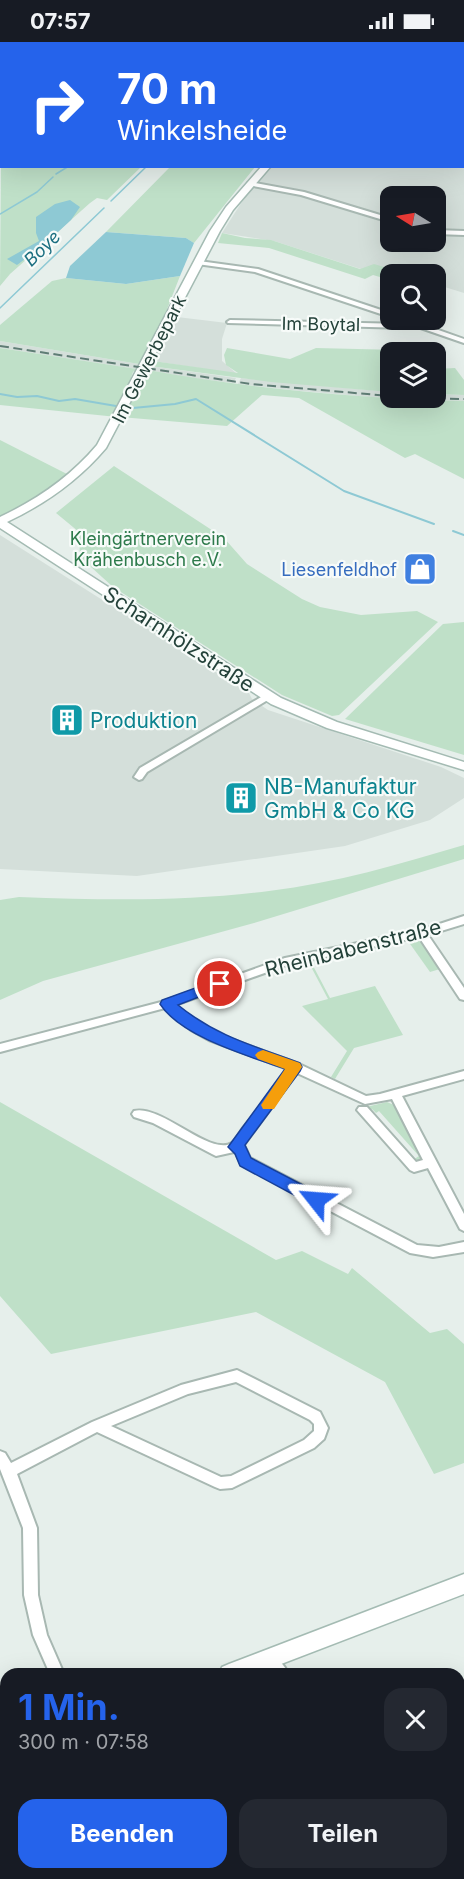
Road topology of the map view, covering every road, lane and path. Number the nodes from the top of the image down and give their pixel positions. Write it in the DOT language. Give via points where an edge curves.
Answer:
graph roads {
  1 [pos="265,168"];
  2 [pos="250,184"];
  3 [pos="380,217"];
  4 [pos="446,232"];
  5 [pos="464,232"];
  6 [pos="199,263"];
  7 [pos="380,312"];
  8 [pos="230,322"];
  9 [pos="380,325"];
  10 [pos="432,330"];
  11 [pos="464,341"];
  12 [pos="0,522"];
  13 [pos="268,696"];
  14 [pos="464,766"];
  15 [pos="139,777"];
  16 [pos="464,920"];
  17 [pos="422,933"];
  18 [pos="464,996"];
  19 [pos="167,1004"];
  20 [pos="0,1048"];
  21 [pos="295,1067"];
  22 [pos="464,1075"];
  23 [pos="395,1094"];
  24 [pos="363,1110"];
  25 [pos="138,1114"];
  26 [pos="235,1147"];
  27 [pos="431,1162"];
  28 [pos="464,1226"];
  29 [pos="464,1246"];
  30 [pos="97,1426"];
  31 [pos="0,1457"];
  32 [pos="9,1471"];
  33 [pos="464,1584"];
  34 [pos="274,1667"];
  35 [pos="54,1668"];
  1 -- 2 [label="street, Im Gewerbepark"];
  2 -- 3 [label="street" via="302,193"];
  2 -- 6 [label="street, Im Gewerbepark" via="218,227"];
  4 -- 5 [label="street"];
  6 -- 7 [label="street" via="256,270"];
  6 -- 12 [label="street, Im Gewerbepark" via="102,447 63,485"];
  8 -- 9 [label="street, Im Boytal"];
  10 -- 11 [label="street"];
  12 -- 13 [label="street, Scharnhölzstraße"];
  13 -- 14 [label="street, Scharnhölzstraße" via="332,725"];
  13 -- 15 [label="street, Scharnhölzstraße" via="143,770"];
  16 -- 17 [label="street, Rheinbabenstraße"];
  17 -- 18 [label="street"];
  17 -- 19 [label="street, Rheinbabenstraße" via="285,962"];
  19 -- 20 [label="street, Rheinbabenstraße"];
  19 -- 21 [label="street" via="213,1036"];
  21 -- 23 [label="street" via="365,1100"];
  21 -- 26 [label="street"];
  22 -- 23 [label="street"];
  23 -- 27 [label="street"];
  24 -- 27 [label="street" via="414,1167"];
  25 -- 26 [label="street" via="216,1150"];
  26 -- 29 [label="street" via="241,1150 245,1161 414,1249 437,1253"];
  27 -- 28 [label="street"];
  30 -- 30 [label="street" via="220,1483 232,1482 309,1444 322,1430 315,1416 237,1376 186,1389"];
  30 -- 32 [label="street"];
  31 -- 32 [label="street"];
  32 -- 35 [label="street" via="30,1528 31,1595 40,1635"];
  33 -- 34 [label="street"];
}
